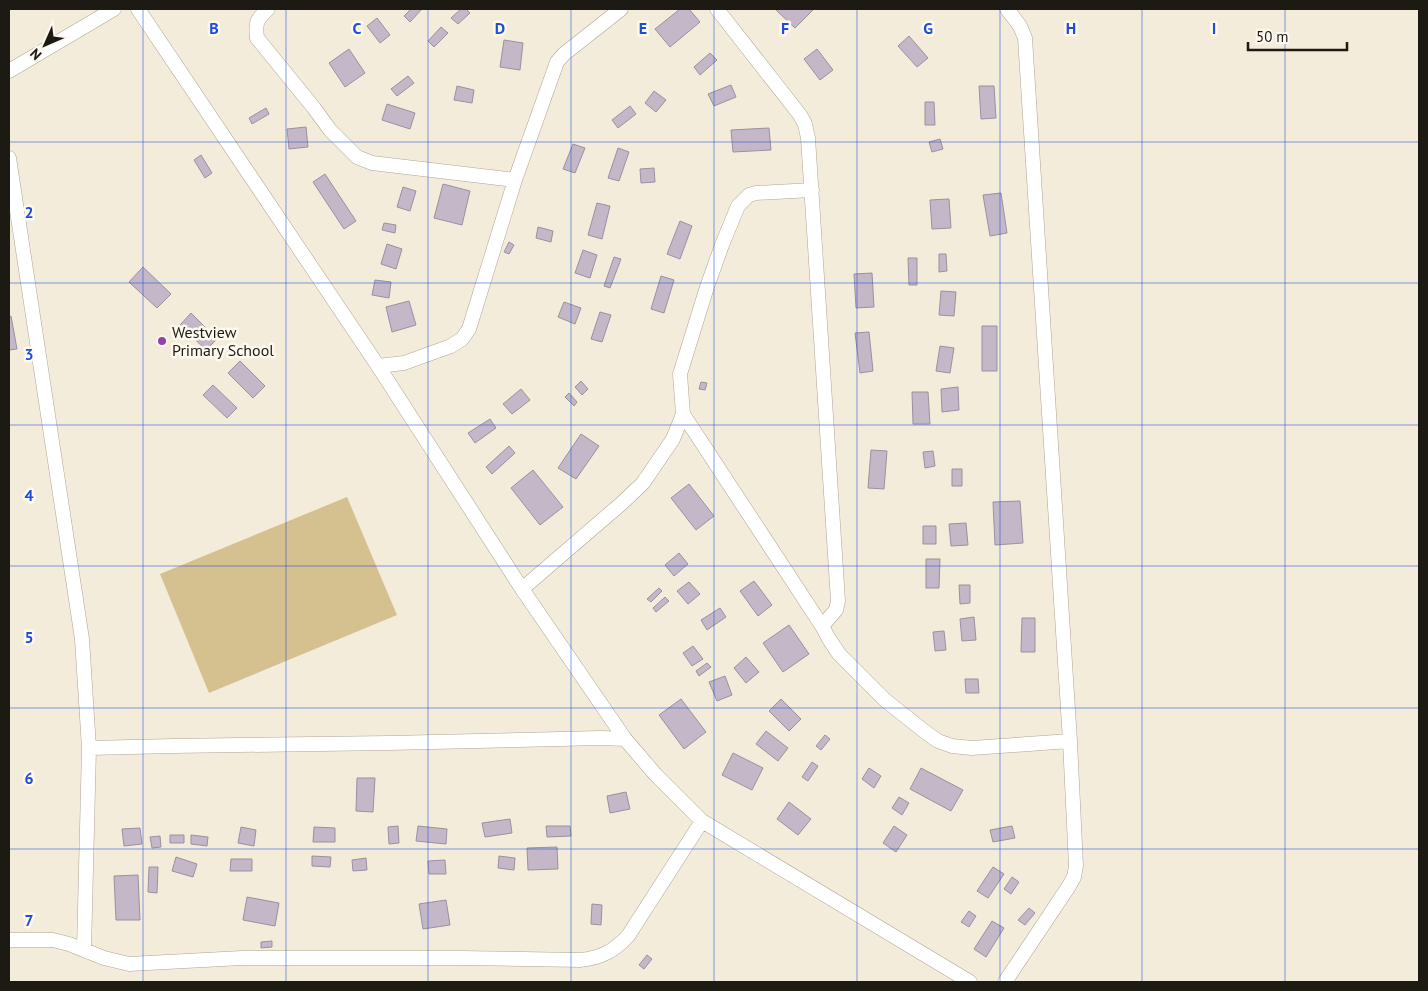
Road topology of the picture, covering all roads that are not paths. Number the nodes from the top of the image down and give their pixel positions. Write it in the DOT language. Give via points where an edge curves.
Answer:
graph roads {
  1 [pos="114,9"];
  2 [pos="138,9"];
  3 [pos="268,9"];
  4 [pos="621,9"];
  5 [pos="717,9"];
  6 [pos="1006,9"];
  7 [pos="9,71"];
  8 [pos="9,158"];
  9 [pos="515,180"];
  10 [pos="812,190"];
  11 [pos="378,366"];
  12 [pos="683,414"];
  13 [pos="522,589"];
  14 [pos="822,626"];
  15 [pos="625,739"];
  16 [pos="1070,741"];
  17 [pos="89,748"];
  18 [pos="702,821"];
  19 [pos="9,940"];
  20 [pos="84,950"];
  21 [pos="970,982"];
  22 [pos="1005,982"];
  1 -- 7 [label="street"];
  2 -- 11 [label="street"];
  3 -- 9 [label="street" via="258,19 256,38 330,130 357,157 372,163"];
  4 -- 9 [label="street" via="556,62"];
  5 -- 10 [label="street" via="805,124"];
  6 -- 16 [label="street" via="1025,38"];
  8 -- 17 [label="street" via="82,639"];
  9 -- 11 [label="street" via="469,328 462,339 404,363"];
  10 -- 12 [label="street" via="756,193 748,195 738,206 707,287 680,374"];
  10 -- 14 [label="street" via="838,601 836,610"];
  11 -- 13 [label="street"];
  12 -- 13 [label="street" via="673,439 643,482"];
  12 -- 14 [label="street"];
  13 -- 15 [label="street"];
  14 -- 16 [label="street" via="840,654 885,700 938,741 972,748"];
  15 -- 17 [label="street"];
  15 -- 18 [label="street"];
  16 -- 22 [label="street" via="1074,877"];
  17 -- 20 [label="street"];
  18 -- 20 [label="street" via="628,936 617,948 592,959 242,958 129,964"];
  18 -- 21 [label="street"];
  19 -- 20 [label="street" via="53,940"];
}
